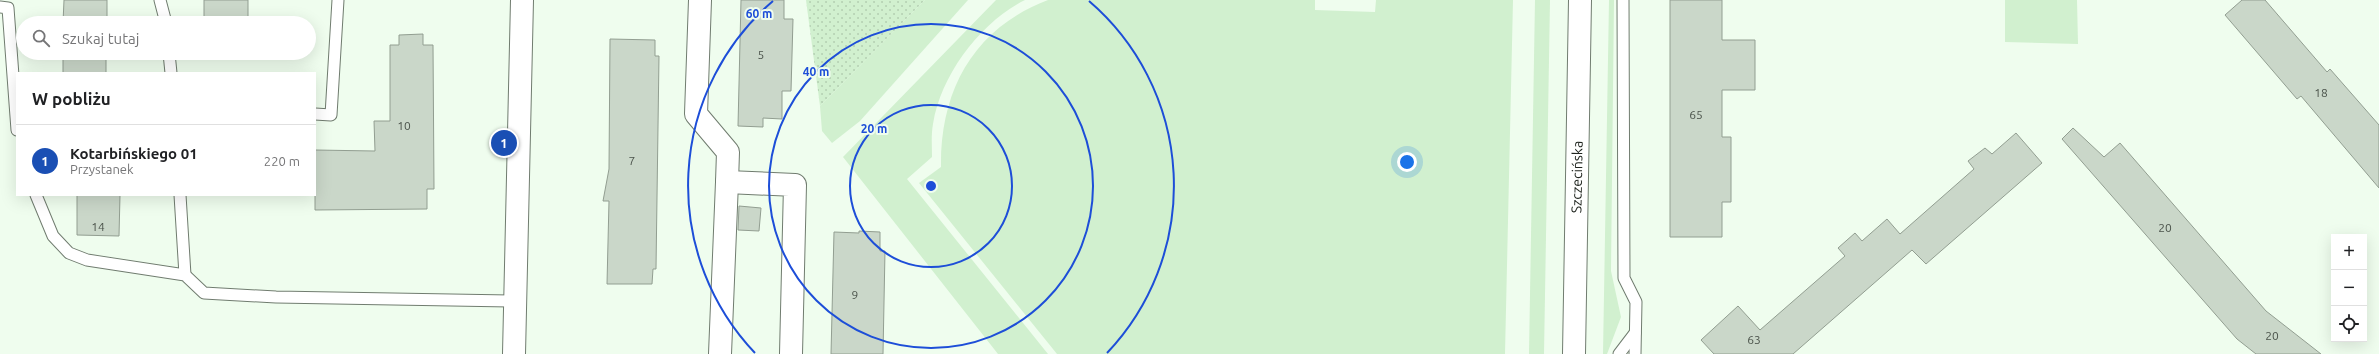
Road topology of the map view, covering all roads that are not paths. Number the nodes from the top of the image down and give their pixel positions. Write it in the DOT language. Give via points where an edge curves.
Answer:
graph roads {
  1 [pos="160,0"];
  2 [pos="338,0"];
  3 [pos="522,0"];
  4 [pos="700,0"];
  5 [pos="1580,0"];
  6 [pos="1623,0"];
  7 [pos="0,8"];
  8 [pos="164,16"];
  9 [pos="170,60"];
  10 [pos="171,72"];
  11 [pos="316,114"];
  12 [pos="16,116"];
  13 [pos="727,182"];
  14 [pos="36,196"];
  15 [pos="180,196"];
  16 [pos="185,275"];
  17 [pos="515,301"];
  18 [pos="1635,333"];
  19 [pos="514,354"];
  20 [pos="720,354"];
  21 [pos="791,354"];
  22 [pos="1574,354"];
  23 [pos="1619,354"];
  24 [pos="1635,354"];
  1 -- 8 [label="lane"];
  2 -- 11 [label="lane" via="331,115"];
  3 -- 17 [label="street"];
  4 -- 13 [label="street" via="696,114 728,152"];
  5 -- 22 [label="street, Szczecińska"];
  6 -- 18 [label="lane" via="1624,278 1636,302"];
  7 -- 12 [label="lane" via="8,8"];
  9 -- 10 [label="lane"];
  13 -- 20 [label="street"];
  13 -- 21 [label="street" via="795,185"];
  14 -- 16 [label="lane" via="52,236 69,253 87,260"];
  15 -- 16 [label="lane"];
  16 -- 17 [label="lane" via="204,293 224,295"];
  17 -- 19 [label="street"];
  18 -- 23 [label="lane"];
  18 -- 24 [label="lane"];
}
